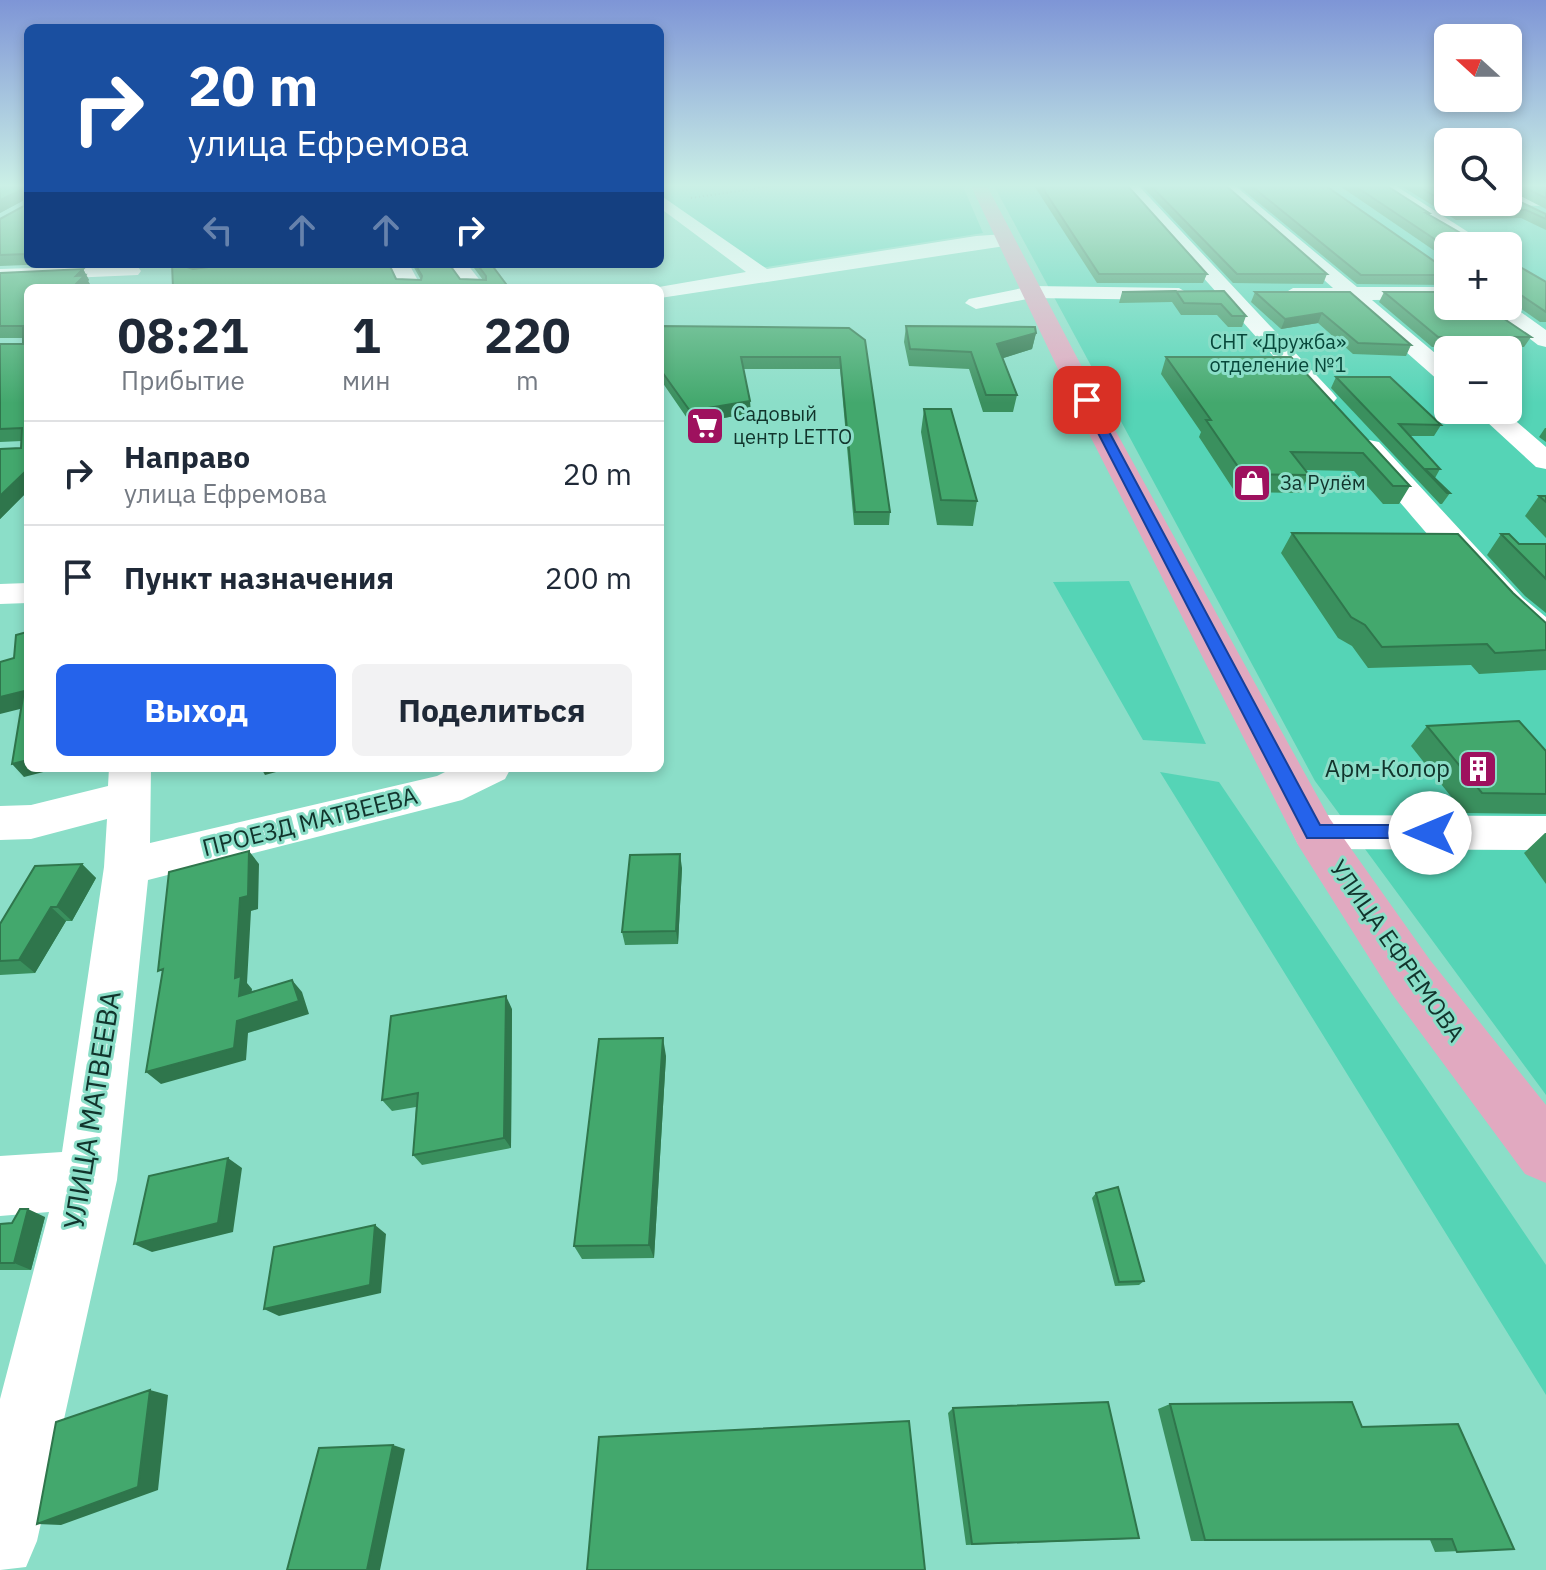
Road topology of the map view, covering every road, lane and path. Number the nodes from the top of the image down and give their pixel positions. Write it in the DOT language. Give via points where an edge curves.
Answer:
graph roads {
  1 [pos="738,257"];
  2 [pos="881,257"];
  3 [pos="1014,257"];
  4 [pos="1196,257"];
  5 [pos="1311,257"];
  6 [pos="198,268"];
  7 [pos="218,268"];
  8 [pos="460,268"];
  9 [pos="133,274"];
  10 [pos="0,275"];
  11 [pos="764,276"];
  12 [pos="473,284"];
  13 [pos="664,291"];
  14 [pos="1032,292"];
  15 [pos="1353,293"];
  16 [pos="1434,293"];
  17 [pos="1230,294"];
  18 [pos="976,303"];
  19 [pos="1518,320"];
  20 [pos="1546,340"];
  21 [pos="1434,364"];
  22 [pos="1503,424"];
  23 [pos="1546,461"];
  24 [pos="24,593"];
  25 [pos="0,594"];
  26 [pos="1546,636"];
  27 [pos="482,772"];
  28 [pos="130,783"];
  29 [pos="0,823"];
  30 [pos="1314,832"];
  31 [pos="1546,833"];
  32 [pos="127,867"];
  33 [pos="1546,1153"];
  34 [pos="87,1180"];
  35 [pos="0,1186"];
  36 [pos="0,1541"];
  1 -- 11 [label="lane"];
  2 -- 11 [label="lane"];
  3 -- 14 [label="main road, УЛИЦА ЕФРЕМОВА"];
  4 -- 17 [label="lane"];
  5 -- 15 [label="lane"];
  6 -- 7 [label="lane"];
  8 -- 12 [label="lane"];
  9 -- 10 [label="lane"];
  11 -- 13 [label="lane"];
  14 -- 17 [label="lane"];
  14 -- 18 [label="lane"];
  14 -- 30 [label="main road, УЛИЦА ЕФРЕМОВА"];
  15 -- 16 [label="lane"];
  15 -- 17 [label="lane"];
  15 -- 21 [label="lane"];
  17 -- 26 [label="lane" via="1511,605"];
  19 -- 20 [label="lane"];
  22 -- 23 [label="lane"];
  24 -- 25 [label="lane"];
  27 -- 32 [label="lane, ПРОЕЗД МАТВЕЕВА" via="447,789"];
  28 -- 29 [label="lane" via="31,822"];
  28 -- 32 [label="lane, УЛИЦА МАТВЕЕВА"];
  30 -- 31 [label="lane"];
  30 -- 33 [label="main road, УЛИЦА ЕФРЕМОВА" via="1411,977"];
  32 -- 34 [label="lane, УЛИЦА МАТВЕЕВА"];
  34 -- 35 [label="lane"];
  34 -- 36 [label="lane, УЛИЦА МАТВЕЕВА"];
}
